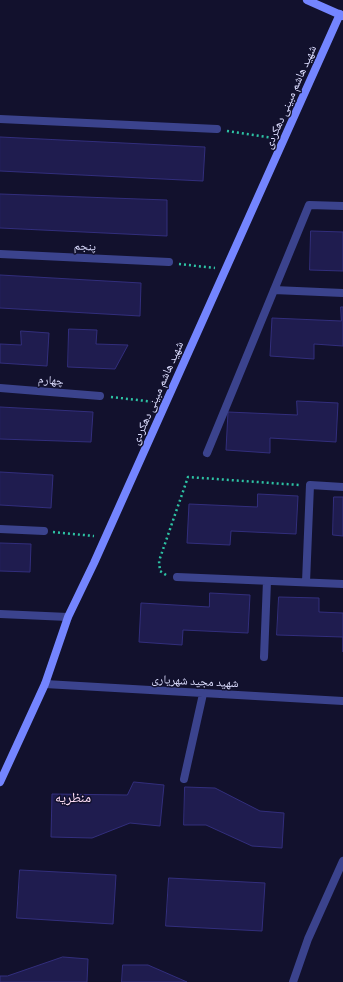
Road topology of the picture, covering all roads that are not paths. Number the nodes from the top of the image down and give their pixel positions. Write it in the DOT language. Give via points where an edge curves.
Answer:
graph roads {
  1 [pos="307,0"];
  2 [pos="342,15"];
  3 [pos="0,118"];
  4 [pos="217,129"];
  5 [pos="343,206"];
  6 [pos="0,254"];
  7 [pos="169,262"];
  8 [pos="274,290"];
  9 [pos="343,293"];
  10 [pos="0,388"];
  11 [pos="100,396"];
  12 [pos="207,454"];
  13 [pos="343,486"];
  14 [pos="0,529"];
  15 [pos="44,531"];
  16 [pos="177,577"];
  17 [pos="267,581"];
  18 [pos="306,582"];
  19 [pos="343,584"];
  20 [pos="0,614"];
  21 [pos="68,616"];
  22 [pos="264,657"];
  23 [pos="45,684"];
  24 [pos="203,694"];
  25 [pos="343,701"];
  26 [pos="184,779"];
  27 [pos="0,782"];
  28 [pos="343,861"];
  29 [pos="293,982"];
  1 -- 2 [label="main road"];
  2 -- 21 [label="main road, شهید هاشم مبینی دهکردی"];
  3 -- 4 [label="street"];
  5 -- 8 [label="street" via="309,204"];
  6 -- 7 [label="street, پنجم"];
  8 -- 9 [label="street"];
  8 -- 12 [label="street"];
  10 -- 11 [label="street, چهارم"];
  13 -- 18 [label="street" via="310,485"];
  14 -- 15 [label="street"];
  16 -- 17 [label="street"];
  17 -- 18 [label="street"];
  17 -- 22 [label="street"];
  18 -- 19 [label="street"];
  20 -- 21 [label="street"];
  21 -- 23 [label="main road, شهید هاشم مبینی دهکردی"];
  23 -- 24 [label="street, شهید مجید شهریاری"];
  23 -- 27 [label="main road, شهید هاشم مبینی دهکردی"];
  24 -- 25 [label="street, شهید مجید شهریاری"];
  24 -- 26 [label="street"];
  28 -- 29 [label="street" via="308,939"];
}
